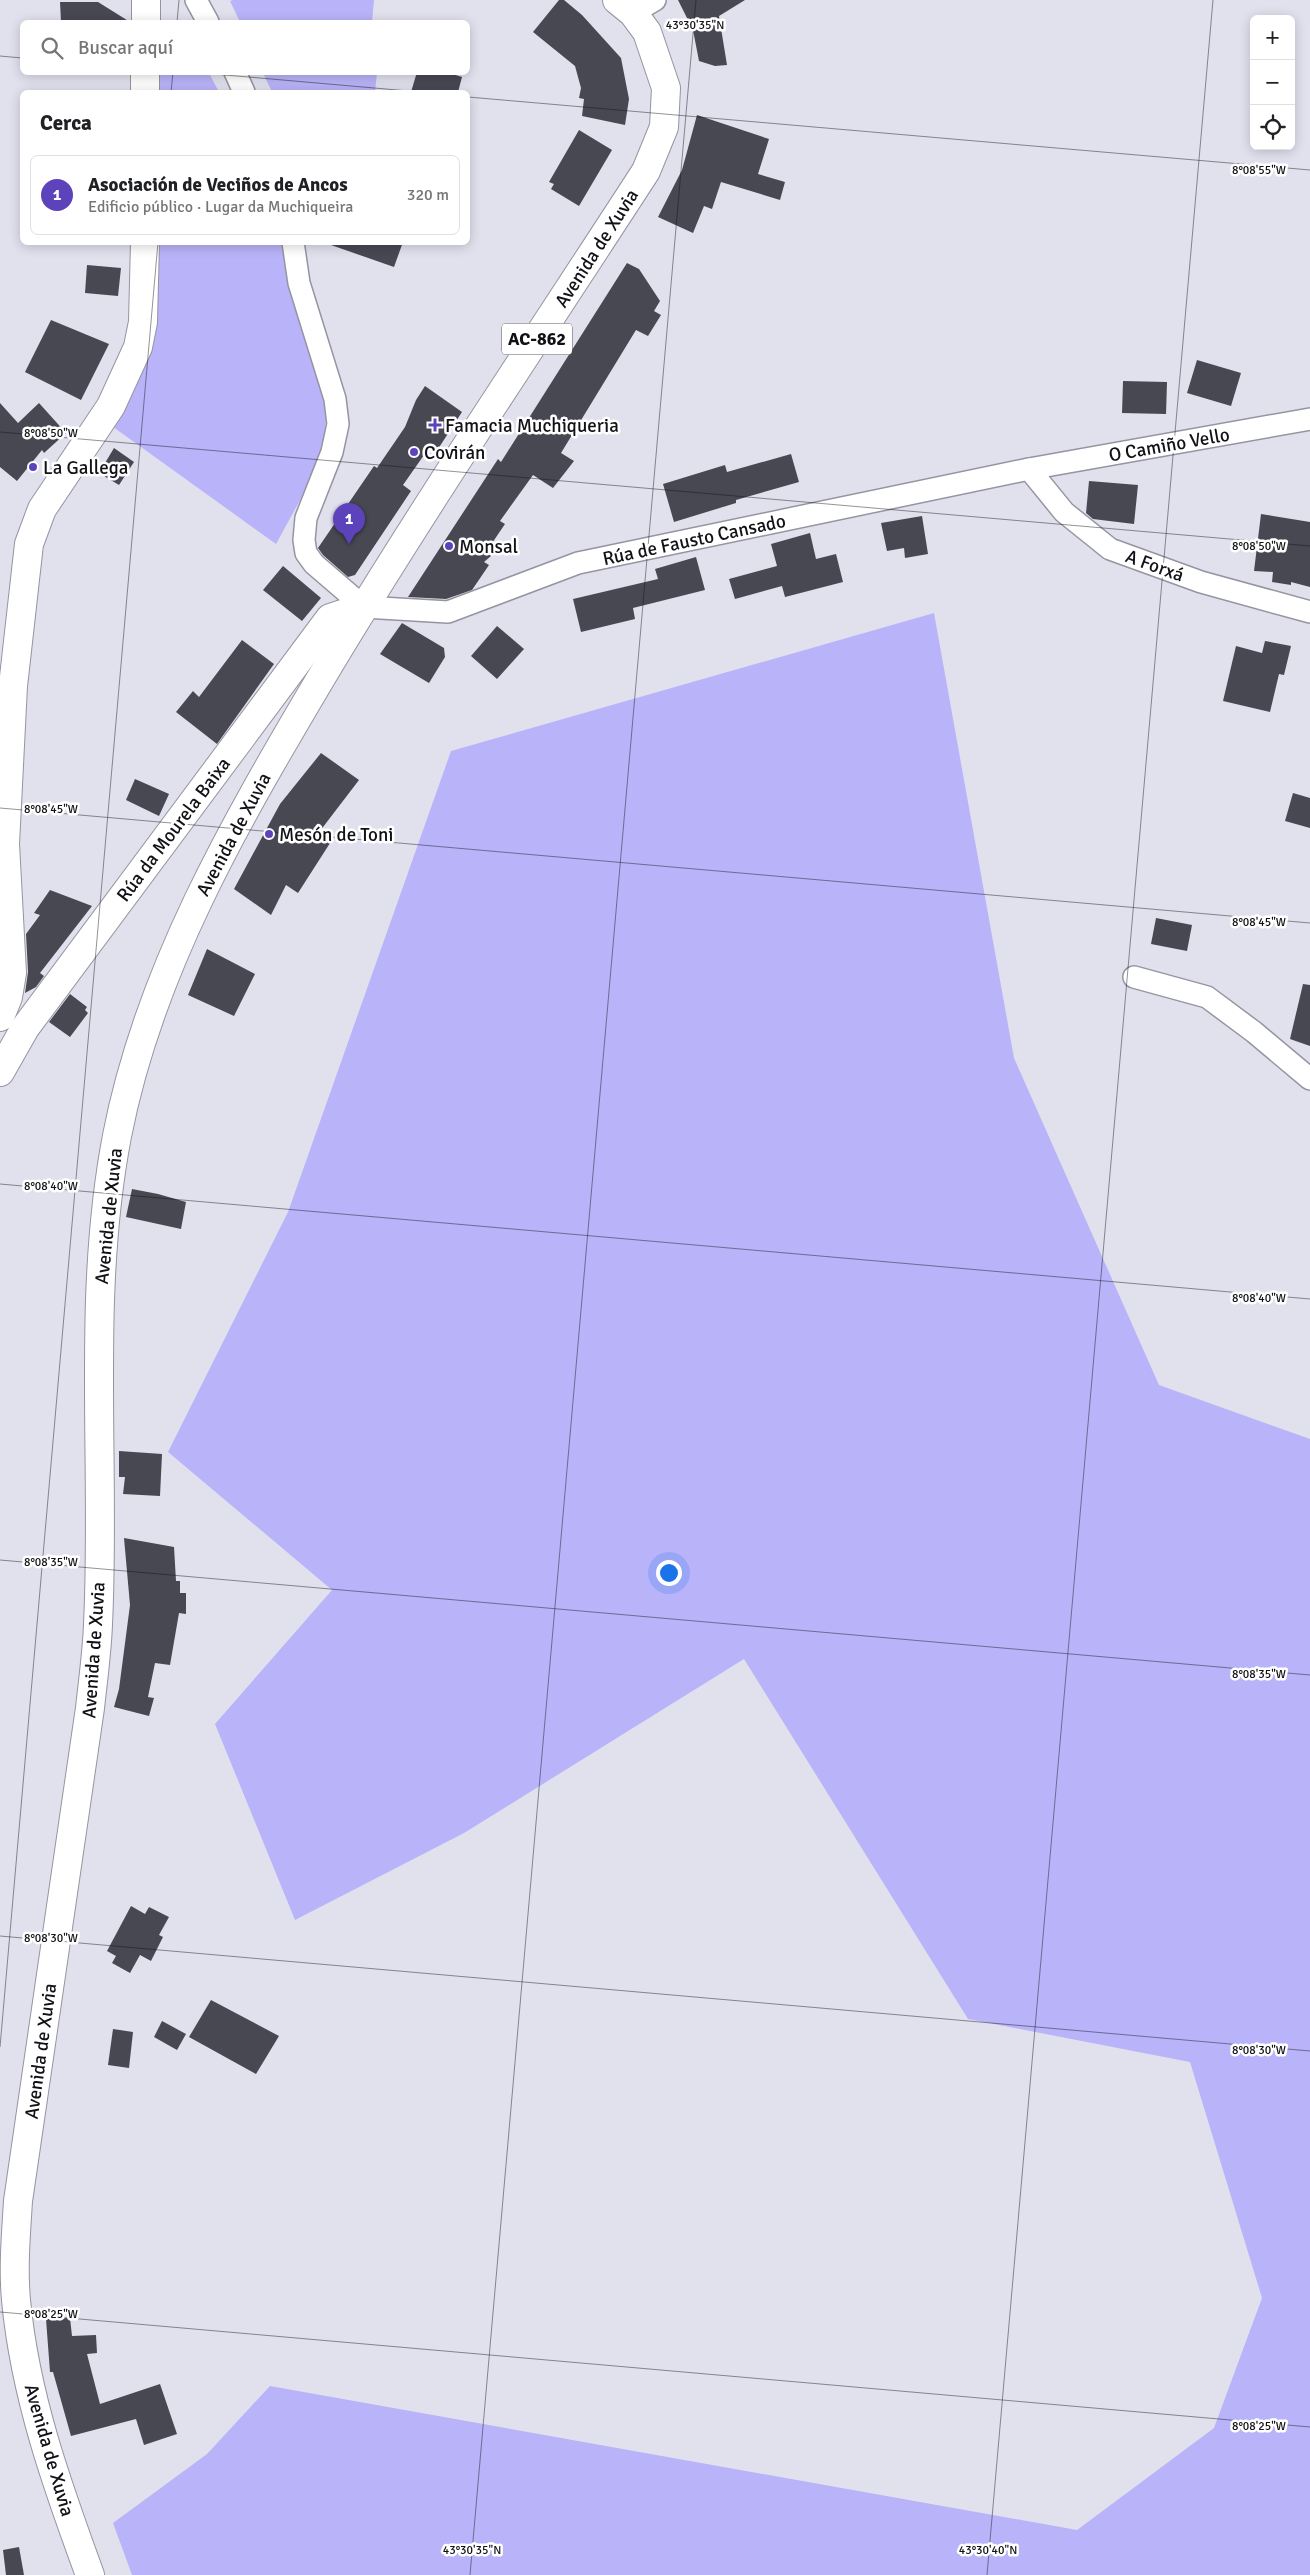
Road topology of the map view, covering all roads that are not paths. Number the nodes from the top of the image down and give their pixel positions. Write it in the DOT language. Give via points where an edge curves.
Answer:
graph roads {
  1 [pos="146,0"];
  2 [pos="196,0"];
  3 [pos="635,4"];
  4 [pos="146,20"];
  5 [pos="207,20"];
  6 [pos="145,75"];
  7 [pos="236,75"];
  8 [pos="145,90"];
  9 [pos="243,90"];
  10 [pos="145,245"];
  11 [pos="293,245"];
  12 [pos="1310,419"];
  13 [pos="1029,469"];
  14 [pos="364,607"];
  15 [pos="1310,612"];
  16 [pos="7,685"];
  17 [pos="1134,977"];
  18 [pos="0,1017"];
  19 [pos="0,1072"];
  20 [pos="1310,1079"];
  21 [pos="90,2575"];
  1 -- 4 [label="main road"];
  2 -- 5 [label="street"];
  3 -- 14 [label="main road, Avenida de Xuvia / AC-862" via="666,88 664,127 646,171"];
  6 -- 8 [label="main road"];
  7 -- 9 [label="street"];
  10 -- 16 [label="main road" via="143,322 138,347 111,406 42,509 29,544"];
  11 -- 14 [label="street" via="299,283 335,400 338,424 332,452 306,518 306,553 314,564"];
  12 -- 13 [label="street, O Camiño Vello"];
  13 -- 14 [label="street, Rúa de Fausto Cansado" via="578,564 448,612"];
  13 -- 15 [label="street, A Forxá" via="1064,512 1110,549 1201,582"];
  14 -- 19 [label="main road, Rúa da Mourela Baixa" via="330,618 25,1028"];
  14 -- 21 [label="main road, Avenida de Xuvia / AC-862" via="252,796 205,884 154,1004 137,1053 110,1181 99,1317 98,1627 90,1708 18,2201 14,2256 21,2345 33,2400 51,2468"];
  16 -- 18 [label="main road" via="5,844 12,973"];
  17 -- 20 [label="street" via="1207,997"];
}
